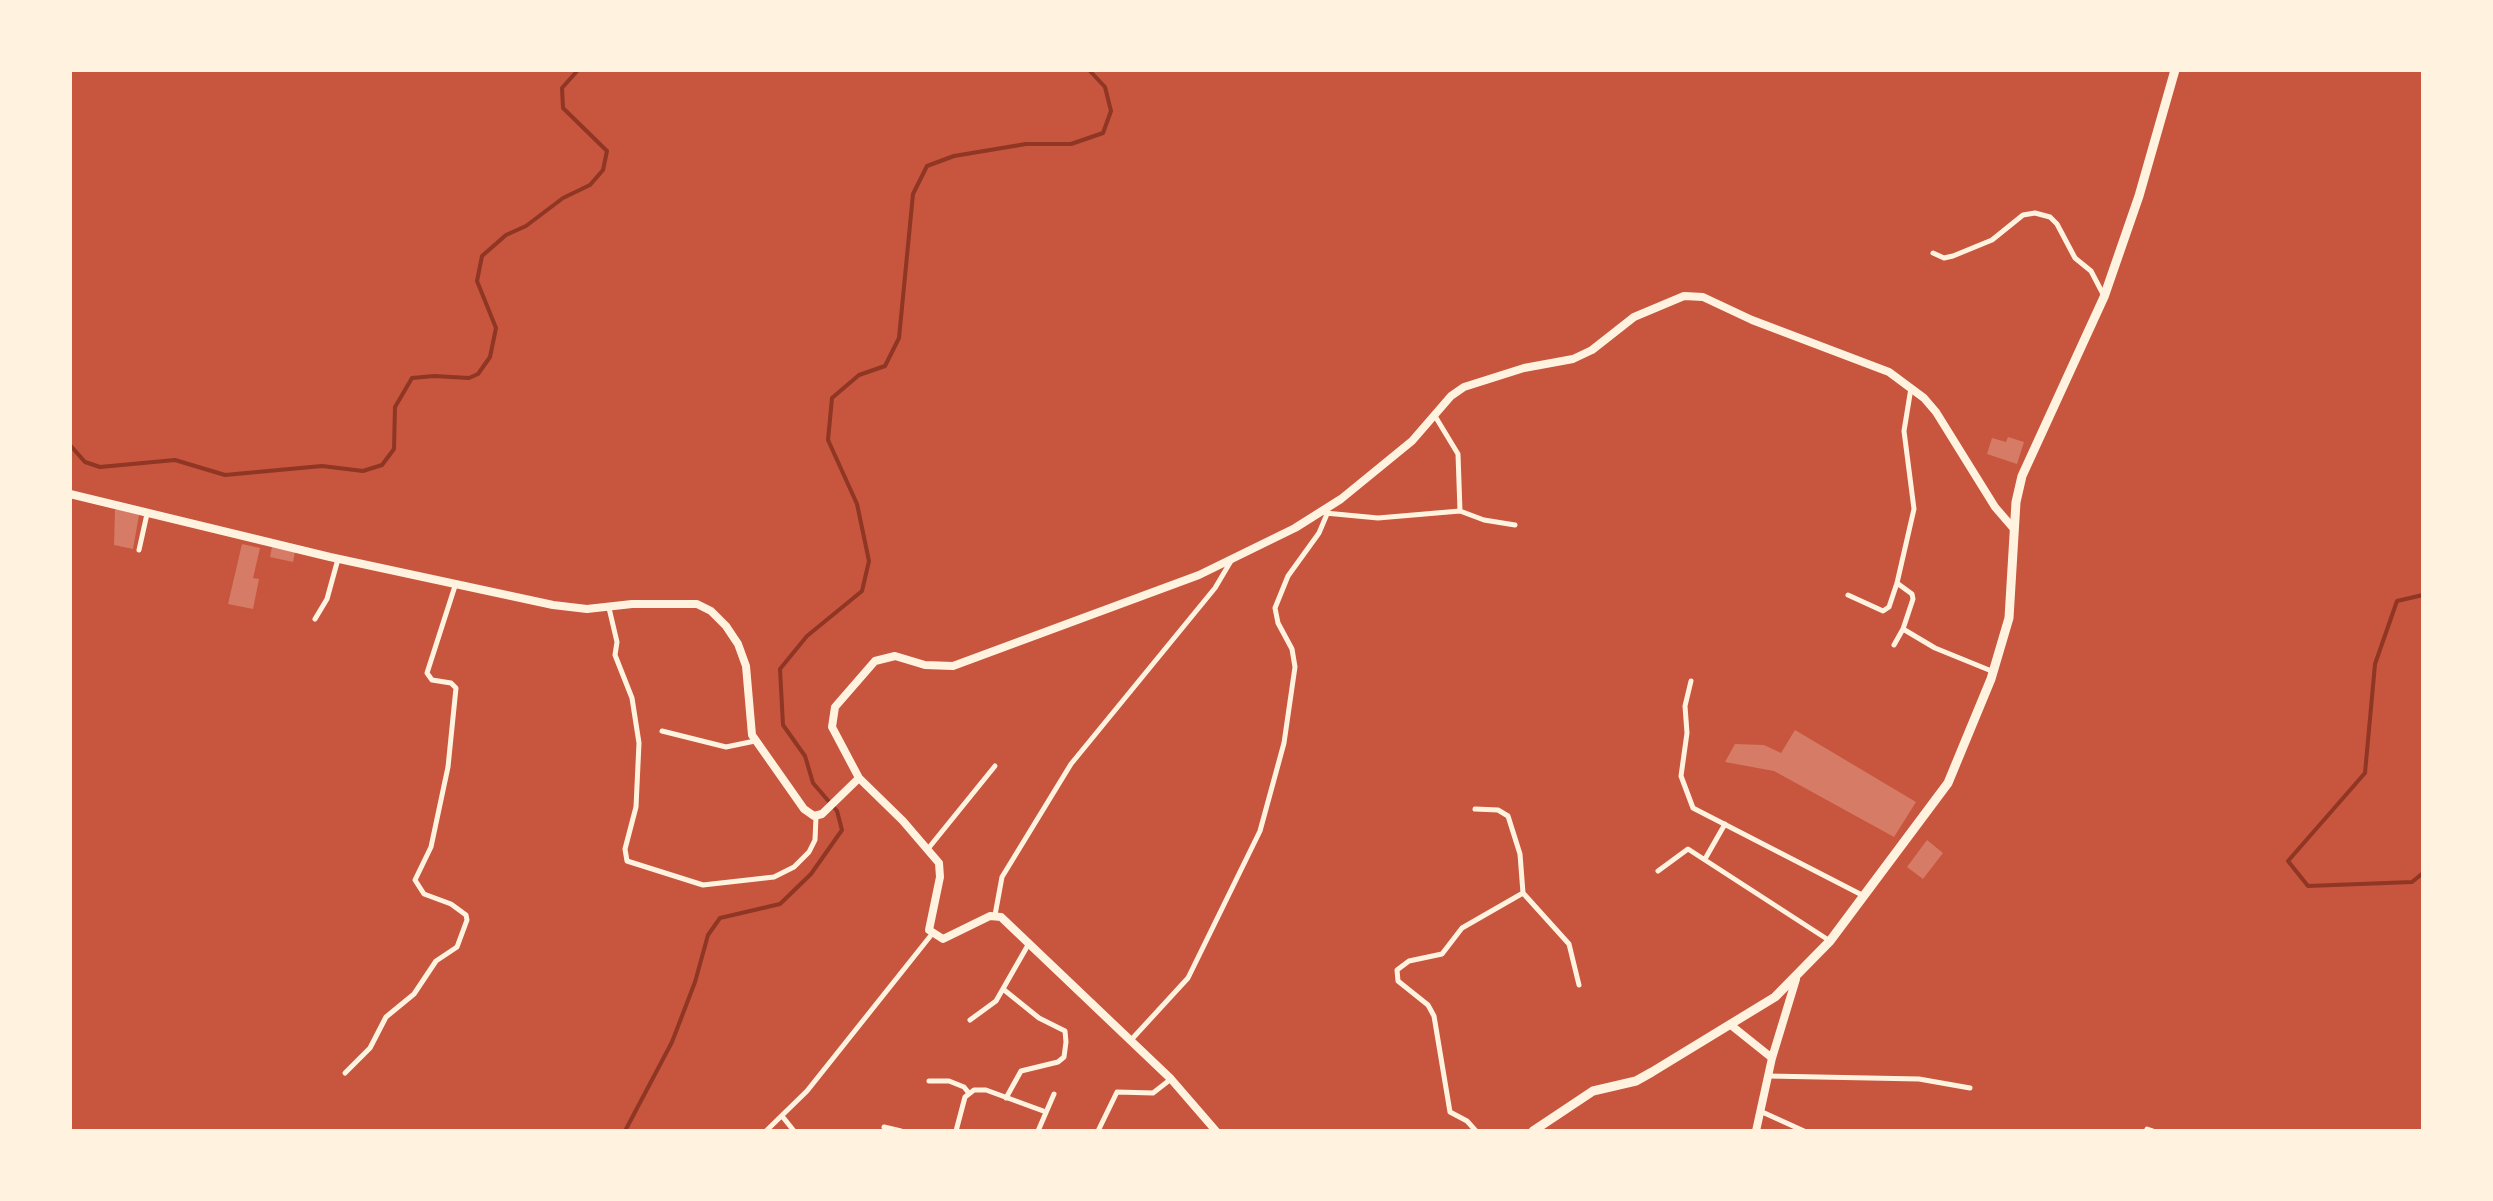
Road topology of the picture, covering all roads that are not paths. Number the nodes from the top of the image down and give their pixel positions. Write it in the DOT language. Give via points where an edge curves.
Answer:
graph roads {
  1 [pos="2175,70"];
  2 [pos="1933,253"];
  3 [pos="2104,297"];
  4 [pos="1911,388"];
  5 [pos="1434,415"];
  6 [pos="70,494"];
  7 [pos="1460,511"];
  8 [pos="1325,513"];
  9 [pos="147,514"];
  10 [pos="1515,525"];
  11 [pos="2015,531"];
  12 [pos="139,550"];
  13 [pos="338,558"];
  14 [pos="1232,558"];
  15 [pos="456,583"];
  16 [pos="1897,583"];
  17 [pos="1848,594"];
  18 [pos="609,606"];
  19 [pos="314,619"];
  20 [pos="1904,629"];
  21 [pos="1894,645"];
  22 [pos="1994,672"];
  23 [pos="1691,681"];
  24 [pos="662,731"];
  25 [pos="755,741"];
  26 [pos="995,766"];
  27 [pos="858,778"];
  28 [pos="1474,809"];
  29 [pos="816,817"];
  30 [pos="1725,824"];
  31 [pos="927,850"];
  32 [pos="1705,859"];
  33 [pos="1658,871"];
  34 [pos="1523,893"];
  35 [pos="1864,896"];
  36 [pos="995,916"];
  37 [pos="932,934"];
  38 [pos="1830,941"];
  39 [pos="1029,944"];
  40 [pos="1796,979"];
  41 [pos="1579,985"];
  42 [pos="1002,989"];
  43 [pos="970,1020"];
  44 [pos="1732,1026"];
  45 [pos="1131,1040"];
  46 [pos="1772,1058"];
  47 [pos="345,1073"];
  48 [pos="1768,1076"];
  49 [pos="1170,1079"];
  50 [pos="929,1081"];
  51 [pos="1970,1088"];
  52 [pos="968,1092"];
  53 [pos="1054,1094"];
  54 [pos="1006,1098"];
  55 [pos="1760,1111"];
  56 [pos="1046,1112"];
  57 [pos="782,1116"];
  58 [pos="884,1127"];
  59 [pos="766,1131"];
  60 [pos="794,1131"];
  61 [pos="902,1131"];
  62 [pos="956,1131"];
  63 [pos="1038,1131"];
  64 [pos="1098,1131"];
  65 [pos="1216,1131"];
  66 [pos="1476,1131"];
  67 [pos="1532,1131"];
  68 [pos="1756,1131"];
  69 [pos="1804,1131"];
  1 -- 3 [label="highway"];
  2 -- 3 [label="street" via="1952,256 1992,240 2023,216 2050,216"];
  3 -- 11 [label="highway" via="2031,450"];
  4 -- 5 [label="street" via="1877,367 1693,295 1634,317 1573,360 1464,387"];
  4 -- 11 [label="street" via="1936,412"];
  4 -- 16 [label="street" via="1904,431 1914,508"];
  5 -- 7 [label="street" via="1458,454"];
  5 -- 8 [label="street"];
  6 -- 9 [label="street"];
  7 -- 8 [label="street" via="1378,518"];
  7 -- 10 [label="street"];
  8 -- 14 [label="street"];
  8 -- 45 [label="street" via="1275,608 1296,668 1265,816 1188,978"];
  9 -- 12 [label="street"];
  9 -- 13 [label="street"];
  11 -- 22 [label="highway" via="2009,618"];
  13 -- 15 [label="street"];
  13 -- 19 [label="street" via="328,599"];
  14 -- 27 [label="street" via="953,666 895,656 875,661 832,716"];
  14 -- 36 [label="street" via="1216,588 1071,764 1002,877"];
  15 -- 18 [label="street" via="571,608"];
  15 -- 47 [label="street" via="427,673 456,688 450,749 430,847 415,880 424,894 451,904 467,920 457,947 386,1016 370,1048"];
  16 -- 17 [label="street" via="1883,611"];
  16 -- 20 [label="street" via="1913,597"];
  18 -- 25 [label="street" via="688,602 711,610 746,666"];
  18 -- 29 [label="street" via="638,744 627,861 703,885 774,877 809,852"];
  20 -- 21 [label="street"];
  20 -- 22 [label="street"];
  22 -- 35 [label="highway" via="1948,783"];
  23 -- 30 [label="street" via="1682,784 1693,808"];
  24 -- 25 [label="street" via="726,747"];
  25 -- 29 [label="street"];
  26 -- 31 [label="street"];
  27 -- 29 [label="street"];
  27 -- 31 [label="street"];
  28 -- 34 [label="street" via="1508,816"];
  30 -- 32 [label="street"];
  30 -- 35 [label="street"];
  31 -- 37 [label="street" via="941,870 928,924"];
  32 -- 33 [label="street" via="1684,850"];
  32 -- 38 [label="street"];
  34 -- 41 [label="street" via="1569,944"];
  34 -- 66 [label="street" via="1462,928 1442,954 1408,961 1396,974 1428,1005 1450,1112"];
  35 -- 38 [label="highway"];
  36 -- 37 [label="street" via="950,938"];
  36 -- 39 [label="street"];
  37 -- 57 [label="street"];
  38 -- 40 [label="highway"];
  39 -- 42 [label="street"];
  39 -- 45 [label="street"];
  40 -- 44 [label="highway"];
  40 -- 46 [label="street"];
  42 -- 43 [label="street"];
  42 -- 54 [label="street" via="1065,1031 1066,1042 1058,1062 1020,1072"];
  44 -- 46 [label="street"];
  44 -- 67 [label="highway" via="1636,1081 1593,1091"];
  45 -- 49 [label="street"];
  46 -- 48 [label="street"];
  48 -- 51 [label="street" via="1919,1079"];
  48 -- 55 [label="street"];
  49 -- 64 [label="street" via="1152,1093 1116,1092"];
  49 -- 65 [label="street"];
  50 -- 52 [label="street" via="949,1081"];
  52 -- 54 [label="street"];
  52 -- 62 [label="street"];
  53 -- 56 [label="street"];
  54 -- 56 [label="street"];
  55 -- 68 [label="street"];
  55 -- 69 [label="street"];
  56 -- 63 [label="street"];
  57 -- 59 [label="street"];
  57 -- 60 [label="street"];
  58 -- 61 [label="street"];
}
